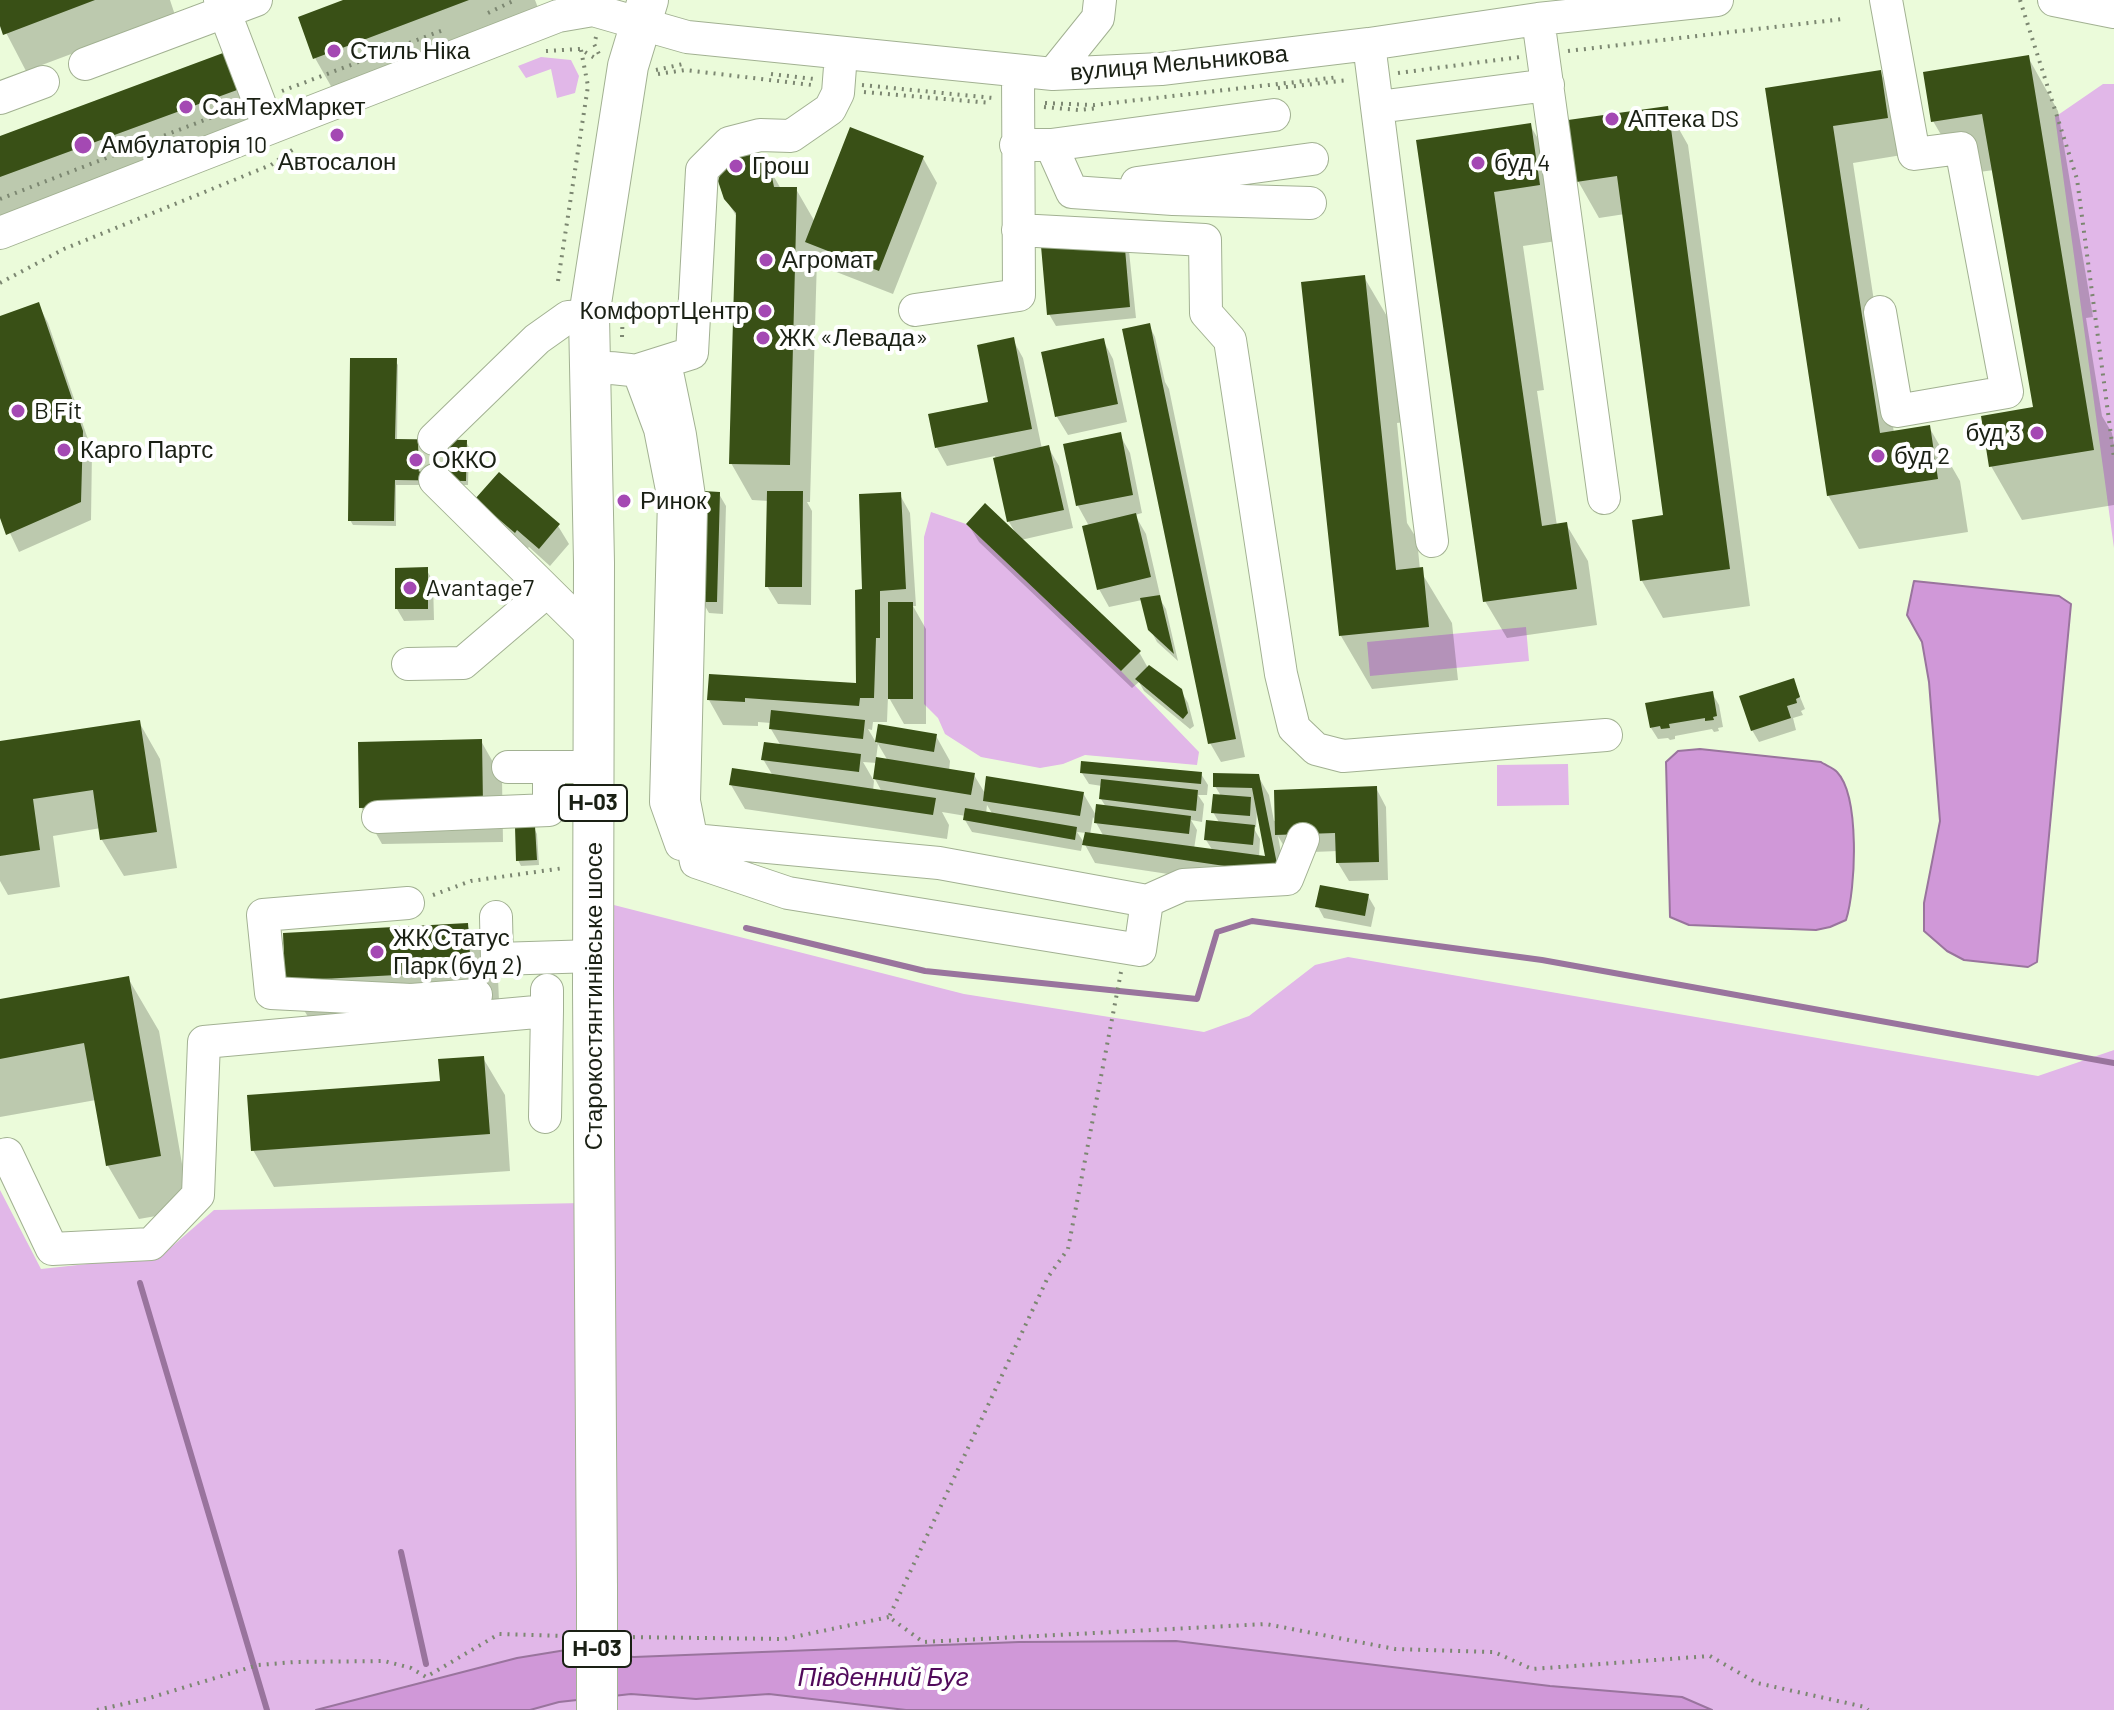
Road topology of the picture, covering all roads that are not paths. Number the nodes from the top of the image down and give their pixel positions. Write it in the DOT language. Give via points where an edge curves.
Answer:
graph roads {
  1 [pos="256,0"];
  2 [pos="1100,0"];
  3 [pos="1717,0"];
  4 [pos="1886,0"];
  5 [pos="2054,0"];
  6 [pos="222,6"];
  7 [pos="558,8"];
  8 [pos="644,12"];
  9 [pos="2114,12"];
  10 [pos="1538,19"];
  11 [pos="1369,44"];
  12 [pos="841,54"];
  13 [pos="85,64"];
  14 [pos="1018,72"];
  15 [pos="1053,74"];
  16 [pos="43,82"];
  17 [pos="1548,85"];
  18 [pos="0,98"];
  19 [pos="1378,107"];
  20 [pos="263,114"];
  21 [pos="1274,115"];
  22 [pos="1016,145"];
  23 [pos="1051,145"];
  24 [pos="1312,159"];
  25 [pos="1072,192"];
  26 [pos="1310,203"];
  27 [pos="1018,230"];
  28 [pos="0,233"];
  29 [pos="606,310"];
  30 [pos="915,310"];
  31 [pos="1880,312"];
  32 [pos="616,369"];
  33 [pos="434,439"];
  34 [pos="435,480"];
  35 [pos="1604,498"];
  36 [pos="1432,541"];
  37 [pos="546,592"];
  38 [pos="593,636"];
  39 [pos="408,664"];
  40 [pos="1606,735"];
  41 [pos="508,767"];
  42 [pos="549,767"];
  43 [pos="593,767"];
  44 [pos="378,817"];
  45 [pos="1303,839"];
  46 [pos="693,840"];
  47 [pos="1147,901"];
  48 [pos="408,903"];
  49 [pos="496,917"];
  50 [pos="593,972"];
  51 [pos="547,1000"];
  52 [pos="545,1117"];
  53 [pos="0,1156"];
  54 [pos="597,1710"];
  1 -- 6 [label="street"];
  2 -- 15 [label="street" via="1098,18"];
  3 -- 10 [label="street, вулиця Мельникова"];
  4 -- 31 [label="street" via="1914,154 1961,148 2007,392 1897,411"];
  5 -- 9 [label="street"];
  6 -- 13 [label="street"];
  6 -- 20 [label="street"];
  7 -- 8 [label="street, вулиця Мельникова"];
  7 -- 20 [label="street, вулиця Мельникова"];
  8 -- 12 [label="street, вулиця Мельникова" via="687,37"];
  8 -- 29 [label="main road, Старокостянтинівське шосе / Н-03" via="628,66"];
  10 -- 11 [label="street, вулиця Мельникова"];
  10 -- 17 [label="street"];
  11 -- 15 [label="street, вулиця Мельникова" via="1161,69"];
  11 -- 19 [label="street"];
  12 -- 14 [label="street, вулиця Мельникова"];
  12 -- 32 [label="street" via="838,93 830,109 791,136 760,135 729,143 702,170 692,353"];
  14 -- 15 [label="street, вулиця Мельникова"];
  14 -- 22 [label="street"];
  16 -- 18 [label="street"];
  17 -- 19 [label="street"];
  17 -- 35 [label="street"];
  19 -- 36 [label="street"];
  20 -- 28 [label="street, вулиця Мельникова"];
  21 -- 23 [label="street"];
  22 -- 23 [label="street"];
  22 -- 27 [label="street"];
  23 -- 25 [label="street"];
  24 -- 25 [label="street"];
  25 -- 26 [label="street"];
  27 -- 30 [label="street" via="1019,295"];
  27 -- 40 [label="street" via="1205,240 1206,313 1230,340 1281,674 1294,728 1316,749 1343,756"];
  29 -- 32 [label="main road, Старокостянтинівське шосе / Н-03"];
  29 -- 33 [label="street" via="568,317 537,339"];
  32 -- 38 [label="main road, Старокостянтинівське шосе / Н-03" via="594,563"];
  32 -- 46 [label="street" via="668,377 680,435 691,510 684,801"];
  34 -- 37 [label="street"];
  37 -- 38 [label="street"];
  37 -- 39 [label="street" via="463,663"];
  38 -- 43 [label="main road, Старокостянтинівське шосе / Н-03"];
  41 -- 42 [label="street"];
  42 -- 43 [label="street"];
  42 -- 44 [label="street" via="549,810"];
  43 -- 50 [label="main road, Старокостянтинівське шосе / Н-03"];
  45 -- 47 [label="street" via="1287,879 1183,885"];
  46 -- 47 [label="street" via="939,863"];
  46 -- 47 [label="street" via="696,862 788,893 1140,950"];
  48 -- 51 [label="street" via="263,915 271,993"];
  49 -- 50 [label="street" via="497,959"];
  50 -- 51 [label="street"];
  50 -- 54 [label="main road, Старокостянтинівське шосе / Н-03, bridge"];
  51 -- 52 [label="street"];
  51 -- 53 [label="street" via="204,1042 198,1195 151,1244 52,1249 7,1154"];
}
